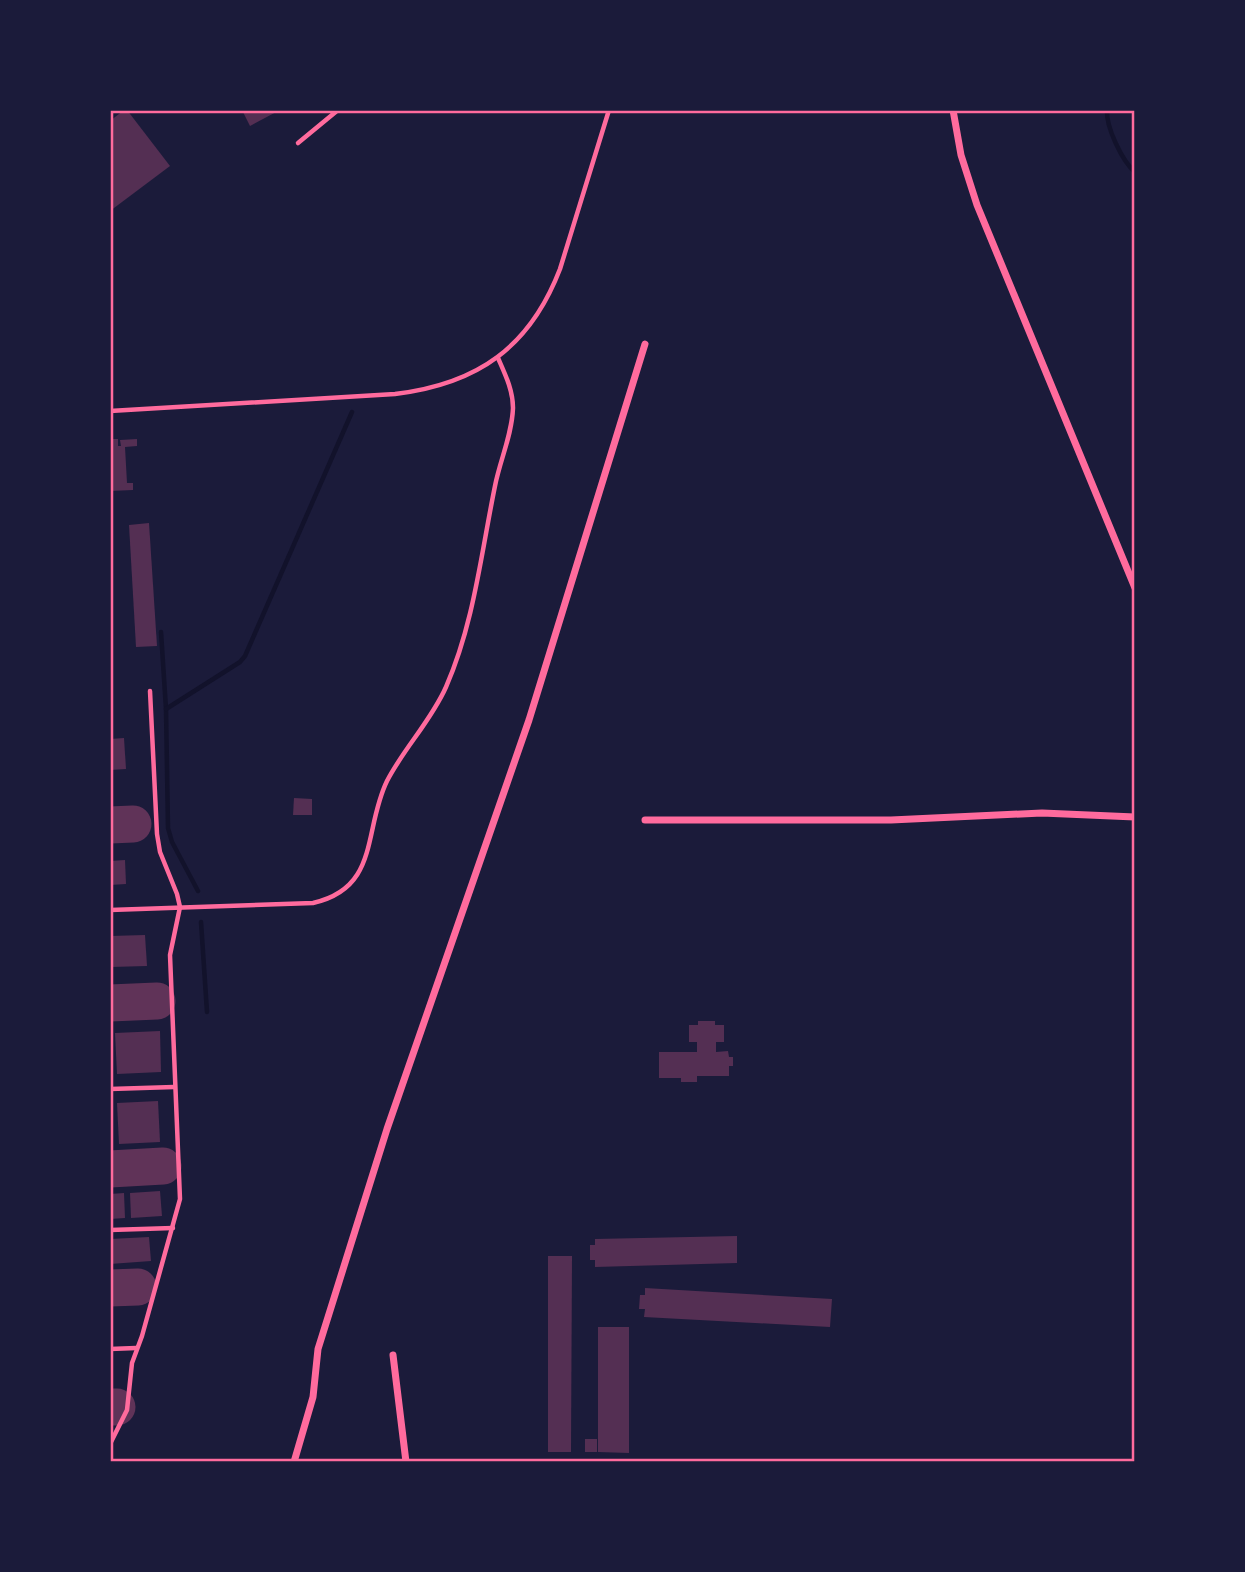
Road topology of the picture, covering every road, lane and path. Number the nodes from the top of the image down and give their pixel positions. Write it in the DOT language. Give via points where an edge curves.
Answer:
graph roads {
  1 [pos="338,110"];
  2 [pos="609,110"];
  3 [pos="953,110"];
  4 [pos="298,143"];
  5 [pos="645,344"];
  6 [pos="498,358"];
  7 [pos="110,411"];
  8 [pos="1135,588"];
  9 [pos="150,691"];
  10 [pos="1135,817"];
  11 [pos="645,820"];
  12 [pos="180,907"];
  13 [pos="110,910"];
  14 [pos="174,1087"];
  15 [pos="110,1089"];
  16 [pos="173,1228"];
  17 [pos="110,1230"];
  18 [pos="136,1348"];
  19 [pos="110,1349"];
  20 [pos="393,1355"];
  21 [pos="110,1444"];
  22 [pos="294,1462"];
  23 [pos="406,1462"];
  1 -- 4 [label="lane"];
  2 -- 6 [label="lane" via="550,293 524,333"];
  3 -- 8 [label="street" via="974,196"];
  5 -- 22 [label="street" via="524,733 387,1129 318,1349 313,1397"];
  6 -- 7 [label="lane" via="461,378 411,392"];
  6 -- 12 [label="lane" via="512,396 512,418 464,636 445,690 387,782 363,867 348,887 313,904"];
  9 -- 12 [label="lane" via="157,834"];
  10 -- 11 [label="street" via="1042,813 891,820"];
  12 -- 13 [label="lane"];
  12 -- 14 [label="lane" via="170,955"];
  14 -- 15 [label="lane"];
  14 -- 16 [label="lane" via="180,1199"];
  16 -- 17 [label="lane"];
  16 -- 18 [label="lane"];
  18 -- 19 [label="lane"];
  18 -- 21 [label="lane" via="127,1410"];
  20 -- 23 [label="street"];
}
